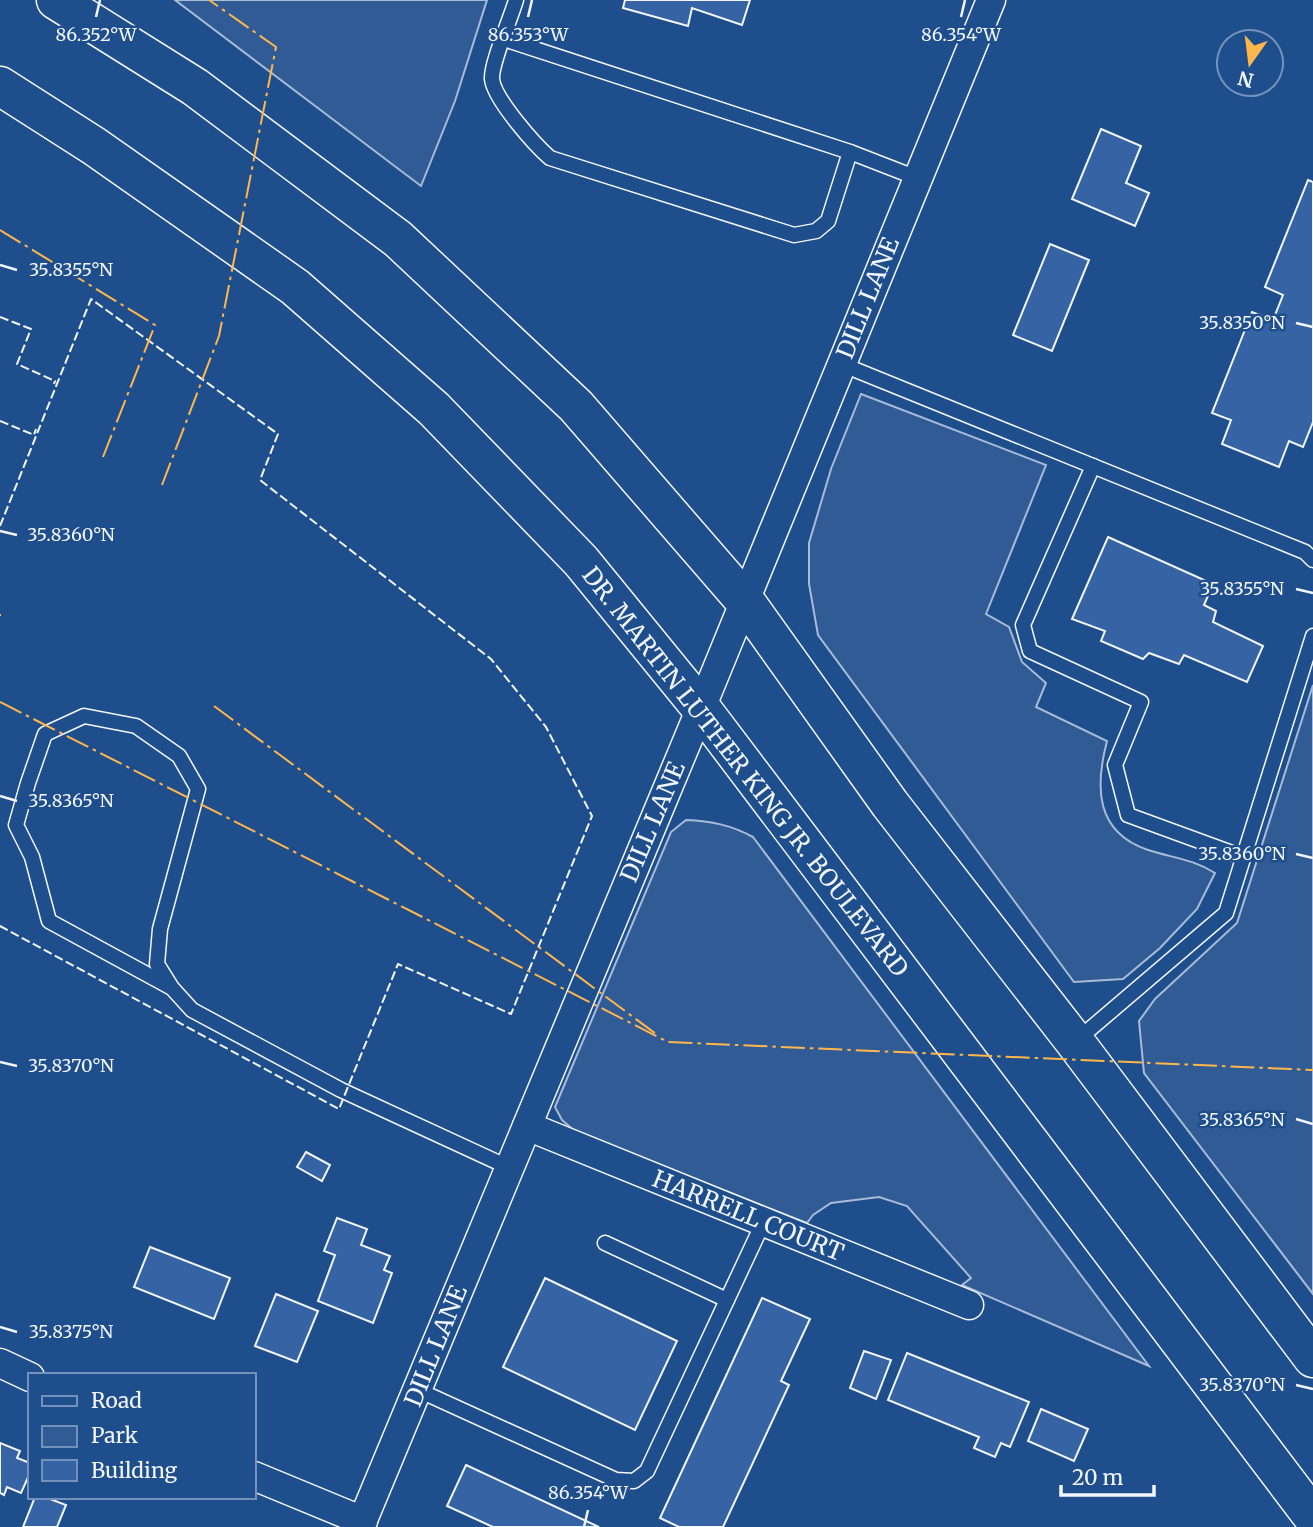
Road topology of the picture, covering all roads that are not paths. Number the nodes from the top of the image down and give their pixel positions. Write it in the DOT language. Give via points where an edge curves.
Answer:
graph roads {
  1 [pos="56,0"];
  2 [pos="516,0"];
  3 [pos="991,0"];
  4 [pos="504,39"];
  5 [pos="0,86"];
  6 [pos="850,152"];
  7 [pos="917,178"];
  8 [pos="841,364"];
  9 [pos="1093,466"];
  10 [pos="1313,560"];
  11 [pos="745,601"];
  12 [pos="1313,636"];
  13 [pos="701,708"];
  14 [pos="1243,857"];
  15 [pos="172,988"];
  16 [pos="1075,1042"];
  17 [pos="527,1126"];
  18 [pos="510,1168"];
  19 [pos="763,1223"];
  20 [pos="605,1244"];
  21 [pos="727,1300"];
  22 [pos="969,1306"];
  23 [pos="1313,1358"];
  24 [pos="0,1363"];
  25 [pos="28,1376"];
  26 [pos="418,1390"];
  27 [pos="256,1477"];
  28 [pos="1313,1517"];
  29 [pos="362,1524"];
  1 -- 11 [label="main road" via="195,87 398,239 576,406"];
  2 -- 4 [label="lane"];
  3 -- 7 [label="street, DILL LANE"];
  4 -- 6 [label="lane"];
  4 -- 6 [label="lane" via="492,80 497,94 533,144 550,158 794,235 816,231 828,221"];
  5 -- 13 [label="main road, DR. MARTIN LUTHER KING JR. BOULEVARD" via="295,287 434,409 581,561"];
  6 -- 7 [label="lane"];
  7 -- 8 [label="street, DILL LANE"];
  8 -- 9 [label="lane"];
  8 -- 11 [label="street, DILL LANE"];
  9 -- 10 [label="lane" via="1305,552"];
  9 -- 14 [label="lane" via="1023,625 1030,651 1141,702 1115,765 1128,815"];
  11 -- 13 [label="street, DILL LANE"];
  11 -- 16 [label="main road" via="890,804"];
  12 -- 14 [label="lane"];
  13 -- 17 [label="street, DILL LANE"];
  13 -- 28 [label="main road, DR. MARTIN LUTHER KING JR. BOULEVARD"];
  14 -- 16 [label="lane" via="1226,914"];
  15 -- 15 [label="lane" via="157,964 160,929 198,789 179,757 136,726 84,716 45,734 16,825 32,858 49,921"];
  15 -- 18 [label="lane" via="192,1010 329,1084"];
  16 -- 23 [label="main road"];
  17 -- 18 [label="street, DILL LANE"];
  17 -- 19 [label="street, HARRELL COURT"];
  18 -- 26 [label="street, DILL LANE"];
  19 -- 21 [label="lane"];
  19 -- 22 [label="street, HARRELL COURT"];
  20 -- 21 [label="lane"];
  21 -- 26 [label="lane" via="647,1471 634,1480 616,1480"];
  24 -- 25 [label="street"];
  26 -- 29 [label="street, DILL LANE"];
  27 -- 29 [label="street"];
}
